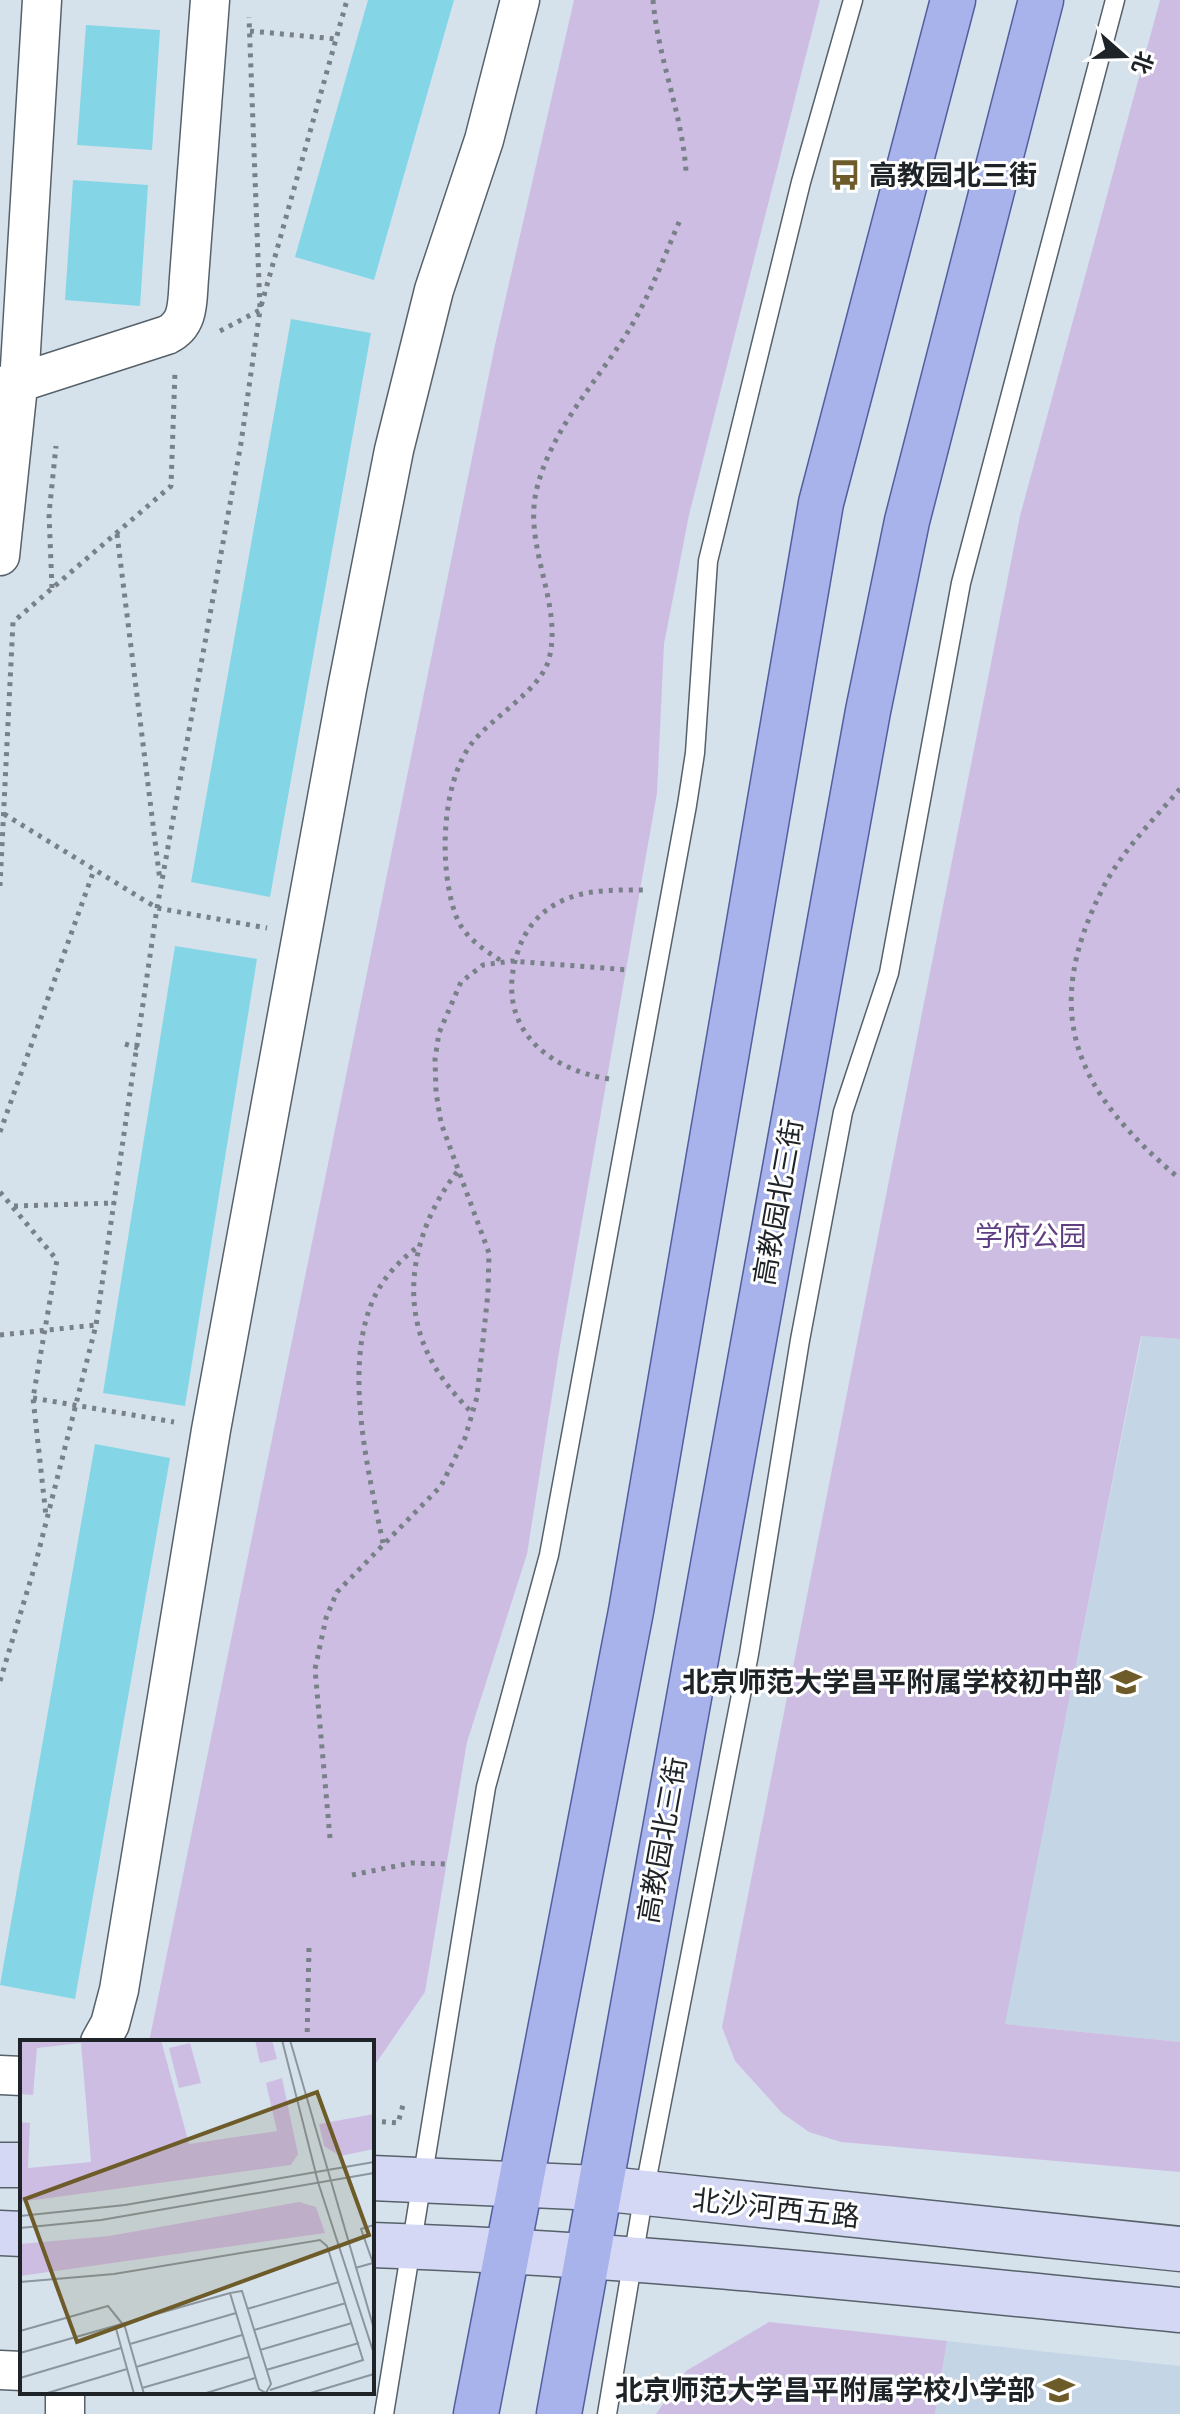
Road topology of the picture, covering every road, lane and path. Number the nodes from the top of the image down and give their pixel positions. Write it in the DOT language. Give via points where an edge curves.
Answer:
graph roads {
  1 [pos="42,0"];
  2 [pos="210,0"];
  3 [pos="347,0"];
  4 [pos="520,0"];
  5 [pos="653,0"];
  6 [pos="853,0"];
  7 [pos="953,0"];
  8 [pos="1041,0"];
  9 [pos="1115,0"];
  10 [pos="249,15"];
  11 [pos="250,31"];
  12 [pos="336,39"];
  13 [pos="686,171"];
  14 [pos="680,220"];
  15 [pos="260,310"];
  16 [pos="11,320"];
  17 [pos="176,362"];
  18 [pos="9,384"];
  19 [pos="56,446"];
  20 [pos="117,533"];
  21 [pos="0,556"];
  22 [pos="52,589"];
  23 [pos="1180,789"];
  24 [pos="4,814"];
  25 [pos="94,870"];
  26 [pos="0,886"];
  27 [pos="161,890"];
  28 [pos="650,890"];
  29 [pos="157,908"];
  30 [pos="302,934"];
  31 [pos="500,961"];
  32 [pos="514,962"];
  33 [pos="635,971"];
  34 [pos="125,1044"];
  35 [pos="138,1048"];
  36 [pos="616,1081"];
  37 [pos="0,1132"];
  38 [pos="457,1172"];
  39 [pos="1180,1179"];
  40 [pos="0,1192"];
  41 [pos="115,1203"];
  42 [pos="13,1206"];
  43 [pos="420,1245"];
  44 [pos="96,1325"];
  45 [pos="46,1332"];
  46 [pos="0,1335"];
  47 [pos="33,1398"];
  48 [pos="76,1404"];
  49 [pos="473,1414"];
  50 [pos="211,1430"];
  51 [pos="47,1520"];
  52 [pos="383,1543"];
  53 [pos="0,1681"];
  54 [pos="330,1838"];
  55 [pos="456,1865"];
  56 [pos="352,1875"];
  57 [pos="309,1947"];
  58 [pos="101,2040"];
  59 [pos="307,2040"];
  60 [pos="0,2075"];
  61 [pos="20,2076"];
  62 [pos="374,2178"];
  63 [pos="423,2180"];
  64 [pos="521,2183"];
  65 [pos="598,2188"];
  66 [pos="644,2193"];
  67 [pos="0,2233"];
  68 [pos="20,2234"];
  69 [pos="392,2246"];
  70 [pos="1180,2249"];
  71 [pos="508,2250"];
  72 [pos="587,2254"];
  73 [pos="634,2258"];
  74 [pos="1180,2310"];
  75 [pos="0,2370"];
  76 [pos="20,2371"];
  77 [pos="384,2414"];
  78 [pos="476,2414"];
  79 [pos="559,2414"];
  80 [pos="607,2414"];
  1 -- 16 [label="street"];
  2 -- 18 [label="street" via="183,321 167,335"];
  3 -- 12 [label="path"];
  4 -- 30 [label="street" via="484,140 434,290 394,450"];
  5 -- 13 [label="path"];
  6 -- 63 [label="lane" via="794,210 708,561 687,805 549,1555 486,1787"];
  7 -- 64 [label="main road" via="821,503 631,1611"];
  8 -- 65 [label="main road, 高教园北三街" via="907,521 868,711"];
  9 -- 66 [label="lane" via="961,583 889,973 843,1112 749,1654"];
  10 -- 11 [label="path"];
  11 -- 12 [label="path"];
  11 -- 15 [label="path"];
  12 -- 15 [label="path"];
  14 -- 31 [label="path" via="640,309 569,419 536,492 535,546 552,641 543,674 470,745 449,801 446,859 455,914 466,934"];
  15 -- 27 [label="path"];
  16 -- 18 [label="street"];
  17 -- 20 [label="path" via="171,486"];
  18 -- 21 [label="street"];
  19 -- 22 [label="path" via="49,524"];
  20 -- 22 [label="path"];
  20 -- 27 [label="path"];
  22 -- 24 [label="path" via="13,622"];
  23 -- 39 [label="path" via="1105,884 1076,950 1071,993 1074,1035 1087,1076 1151,1156"];
  24 -- 25 [label="path"];
  24 -- 26 [label="path"];
  25 -- 29 [label="path"];
  25 -- 37 [label="path"];
  27 -- 29 [label="path"];
  28 -- 32 [label="path" via="566,899 531,924"];
  29 -- 30 [label="path"];
  29 -- 35 [label="path"];
  30 -- 50 [label="street"];
  31 -- 32 [label="path"];
  31 -- 38 [label="path" via="483,965 461,982 439,1033 436,1092"];
  32 -- 33 [label="path"];
  32 -- 36 [label="path" via="512,1005 530,1040 568,1068"];
  34 -- 35 [label="path"];
  35 -- 41 [label="path"];
  38 -- 43 [label="path"];
  38 -- 49 [label="path" via="489,1253"];
  40 -- 42 [label="path"];
  41 -- 42 [label="path"];
  41 -- 44 [label="path"];
  42 -- 45 [label="path" via="57,1260"];
  43 -- 49 [label="path" via="412,1292 419,1330 435,1366"];
  43 -- 52 [label="path" via="378,1290 360,1359 363,1429"];
  44 -- 45 [label="path"];
  44 -- 48 [label="path"];
  45 -- 46 [label="path"];
  45 -- 47 [label="path"];
  47 -- 48 [label="path"];
  47 -- 51 [label="path"];
  48 -- 50 [label="path"];
  48 -- 51 [label="path"];
  49 -- 52 [label="path" via="441,1486"];
  50 -- 58 [label="street" via="119,1990"];
  51 -- 53 [label="path"];
  52 -- 54 [label="path" via="337,1592 320,1641 315,1669"];
  55 -- 56 [label="path" via="411,1863"];
  57 -- 59 [label="path"];
  60 -- 61 [label="street"];
  62 -- 63 [label="main road, 北沙河西五路"];
  63 -- 64 [label="main road, 北沙河西五路"];
  63 -- 69 [label="lane"];
  64 -- 65 [label="main road, 北沙河西五路"];
  64 -- 71 [label="main road"];
  65 -- 66 [label="main road, 北沙河西五路"];
  65 -- 72 [label="main road, 高教园北三街"];
  66 -- 70 [label="main road, 北沙河西五路"];
  66 -- 73 [label="lane"];
  67 -- 68 [label="main road"];
  69 -- 71 [label="main road"];
  69 -- 77 [label="lane"];
  71 -- 72 [label="main road"];
  71 -- 78 [label="main road"];
  72 -- 73 [label="main road"];
  72 -- 79 [label="main road, 高教园北三街"];
  73 -- 74 [label="main road"];
  73 -- 80 [label="lane"];
  75 -- 76 [label="street"];
}
